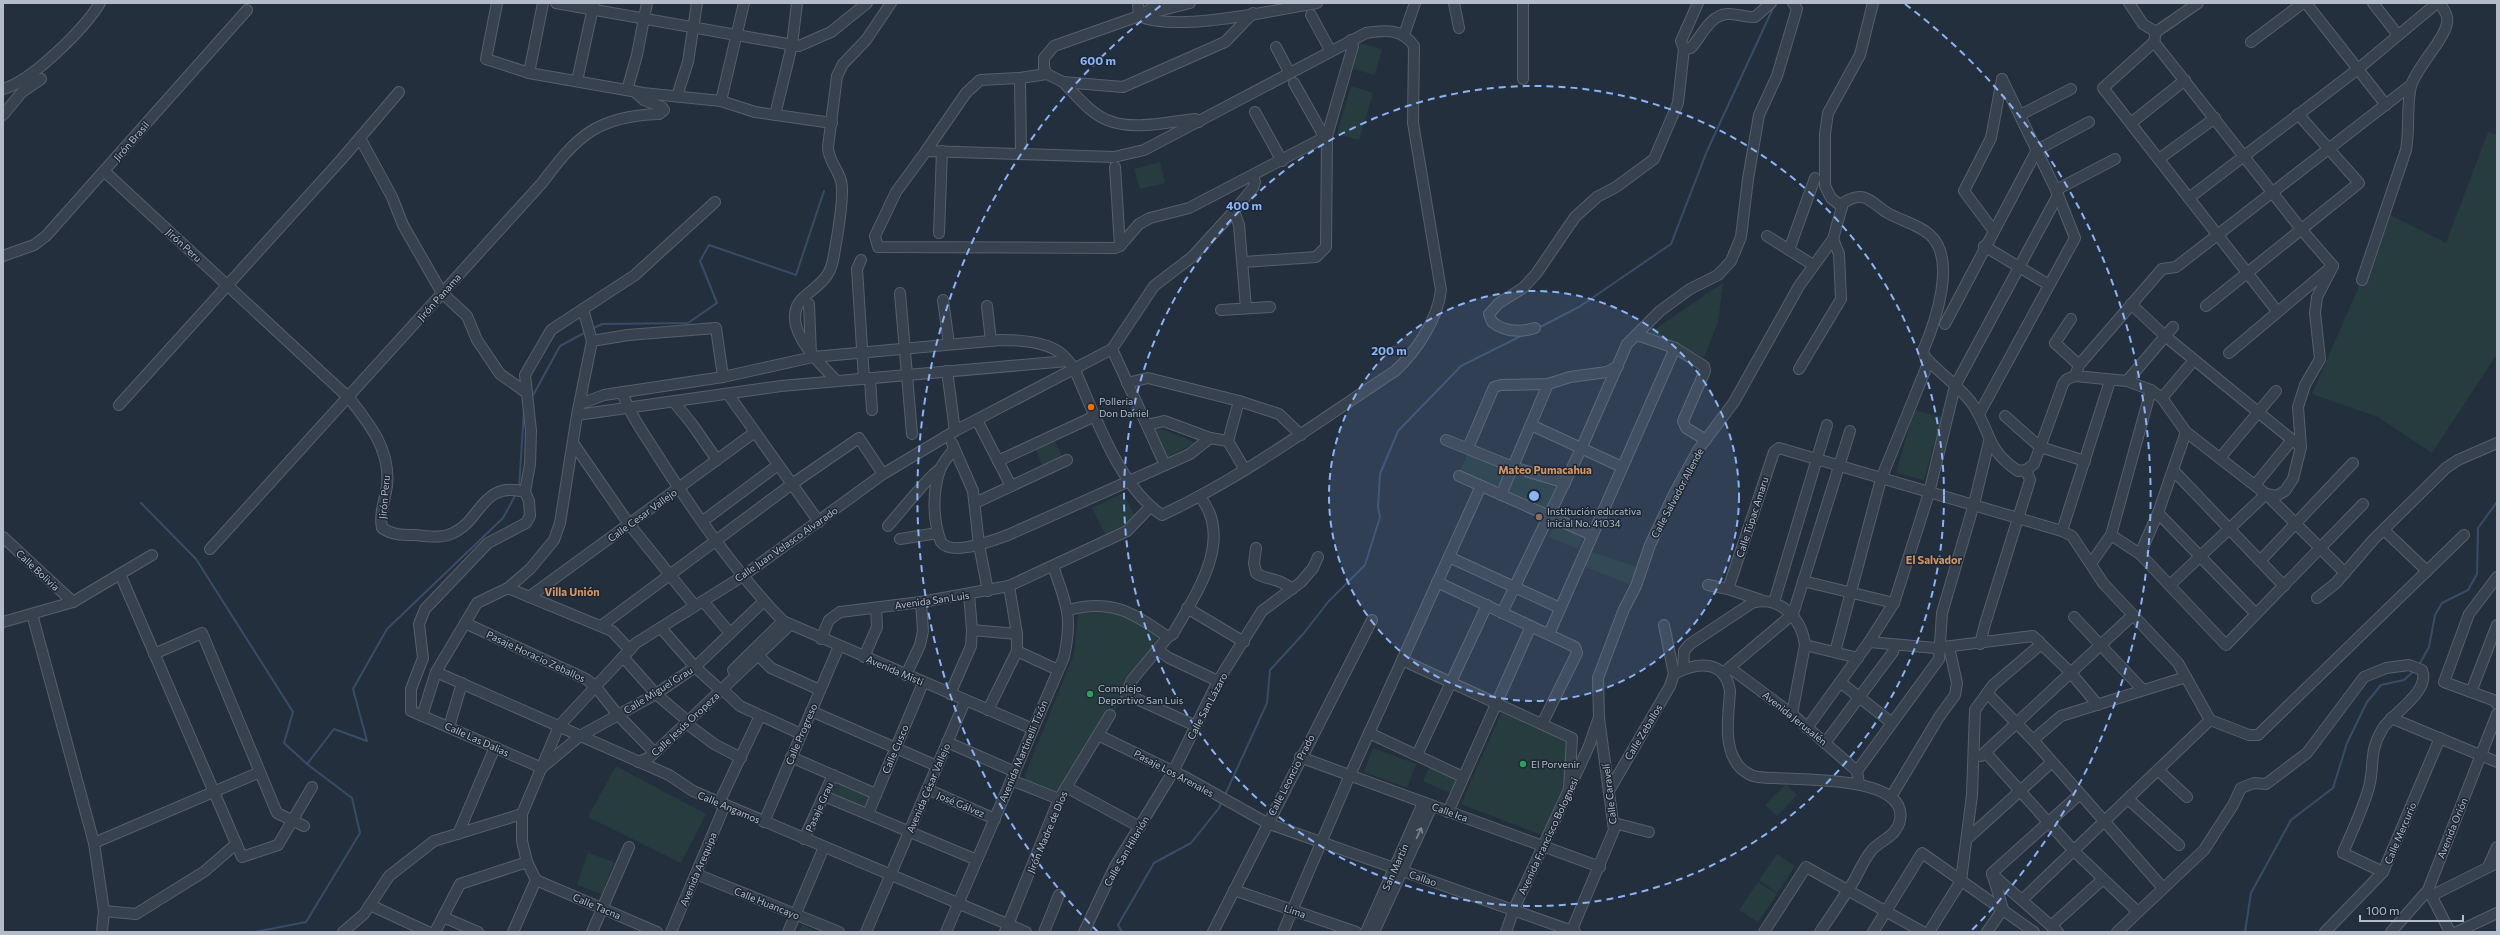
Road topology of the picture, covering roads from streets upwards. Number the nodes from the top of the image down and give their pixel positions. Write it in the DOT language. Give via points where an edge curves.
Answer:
graph roads {
  1 [pos="100,3"];
  2 [pos="496,3"];
  3 [pos="543,3"];
  4 [pos="556,3"];
  5 [pos="647,3"];
  6 [pos="697,3"];
  7 [pos="744,3"];
  8 [pos="797,3"];
  9 [pos="867,3"];
  10 [pos="891,3"];
  11 [pos="1138,3"];
  12 [pos="1159,3"];
  13 [pos="1190,3"];
  14 [pos="1317,3"];
  15 [pos="1415,3"];
  16 [pos="1454,3"];
  17 [pos="1523,3"];
  18 [pos="1698,3"];
  19 [pos="1771,3"];
  20 [pos="1873,3"];
  21 [pos="2129,3"];
  22 [pos="2198,3"];
  23 [pos="2303,3"];
  24 [pos="2306,3"];
  25 [pos="2373,3"];
  26 [pos="2438,3"];
  27 [pos="1303,4"];
  28 [pos="1796,5"];
  29 [pos="594,6"];
  30 [pos="247,10"];
  31 [pos="1253,13"];
  32 [pos="1311,15"];
  33 [pos="1139,16"];
  34 [pos="645,19"];
  35 [pos="693,28"];
  36 [pos="1458,28"];
  37 [pos="1404,35"];
  38 [pos="2398,35"];
  39 [pos="737,36"];
  40 [pos="2155,37"];
  41 [pos="1351,40"];
  42 [pos="2251,42"];
  43 [pos="792,45"];
  44 [pos="1276,47"];
  45 [pos="1684,49"];
  46 [pos="1330,50"];
  47 [pos="2358,68"];
  48 [pos="1289,72"];
  49 [pos="529,73"];
  50 [pos="1047,74"];
  51 [pos="1020,78"];
  52 [pos="41,79"];
  53 [pos="1523,79"];
  54 [pos="2185,80"];
  55 [pos="577,81"];
  56 [pos="1063,82"];
  57 [pos="1294,83"];
  58 [pos="2411,85"];
  59 [pos="13,86"];
  60 [pos="3,89"];
  61 [pos="2071,89"];
  62 [pos="630,91"];
  63 [pos="22,92"];
  64 [pos="399,92"];
  65 [pos="677,96"];
  66 [pos="721,101"];
  67 [pos="2386,105"];
  68 [pos="1254,112"];
  69 [pos="2298,114"];
  70 [pos="3,115"];
  71 [pos="775,115"];
  72 [pos="2020,115"];
  73 [pos="2215,118"];
  74 [pos="1199,122"];
  75 [pos="2089,122"];
  76 [pos="832,123"];
  77 [pos="2131,123"];
  78 [pos="1326,137"];
  79 [pos="360,138"];
  80 [pos="2328,149"];
  81 [pos="2037,150"];
  82 [pos="926,151"];
  83 [pos="942,151"];
  84 [pos="1021,154"];
  85 [pos="2244,156"];
  86 [pos="2115,159"];
  87 [pos="2159,159"];
  88 [pos="1282,161"];
  89 [pos="1115,167"];
  90 [pos="104,171"];
  91 [pos="1253,176"];
  92 [pos="1815,178"];
  93 [pos="2057,192"];
  94 [pos="2272,192"];
  95 [pos="2189,198"];
  96 [pos="715,202"];
  97 [pos="1842,207"];
  98 [pos="1234,211"];
  99 [pos="2301,229"];
  100 [pos="1993,230"];
  101 [pos="939,233"];
  102 [pos="2217,234"];
  103 [pos="1767,236"];
  104 [pos="1833,238"];
  105 [pos="1120,246"];
  106 [pos="1984,246"];
  107 [pos="1789,250"];
  108 [pos="3,256"];
  109 [pos="861,260"];
  110 [pos="1244,262"];
  111 [pos="1813,265"];
  112 [pos="2333,266"];
  113 [pos="2019,267"];
  114 [pos="2246,273"];
  115 [pos="2362,280"];
  116 [pos="227,285"];
  117 [pos="2050,285"];
  118 [pos="900,293"];
  119 [pos="442,294"];
  120 [pos="943,300"];
  121 [pos="809,304"];
  122 [pos="2131,304"];
  123 [pos="987,306"];
  124 [pos="2206,306"];
  125 [pos="1270,307"];
  126 [pos="1246,308"];
  127 [pos="583,309"];
  128 [pos="1221,310"];
  129 [pos="2277,311"];
  130 [pos="2071,319"];
  131 [pos="1944,324"];
  132 [pos="2173,326"];
  133 [pos="1535,328"];
  134 [pos="590,334"];
  135 [pos="1637,335"];
  136 [pos="2165,336"];
  137 [pos="991,341"];
  138 [pos="949,344"];
  139 [pos="906,348"];
  140 [pos="1675,348"];
  141 [pos="1112,349"];
  142 [pos="862,353"];
  143 [pos="2229,353"];
  144 [pos="812,356"];
  145 [pos="2194,360"];
  146 [pos="1928,361"];
  147 [pos="1071,365"];
  148 [pos="2079,365"];
  149 [pos="1618,366"];
  150 [pos="1799,369"];
  151 [pos="947,371"];
  152 [pos="908,375"];
  153 [pos="2076,376"];
  154 [pos="723,377"];
  155 [pos="867,378"];
  156 [pos="2127,380"];
  157 [pos="837,381"];
  158 [pos="2110,381"];
  159 [pos="1127,383"];
  160 [pos="1548,384"];
  161 [pos="1954,386"];
  162 [pos="2151,390"];
  163 [pos="2276,391"];
  164 [pos="622,392"];
  165 [pos="527,393"];
  166 [pos="728,394"];
  167 [pos="349,398"];
  168 [pos="2162,398"];
  169 [pos="1239,401"];
  170 [pos="674,402"];
  171 [pos="580,404"];
  172 [pos="119,405"];
  173 [pos="628,408"];
  174 [pos="872,410"];
  175 [pos="2258,412"];
  176 [pos="1979,414"];
  177 [pos="577,415"];
  178 [pos="1095,416"];
  179 [pos="2006,416"];
  180 [pos="977,420"];
  181 [pos="1147,425"];
  182 [pos="1531,425"];
  183 [pos="1827,425"];
  184 [pos="1850,431"];
  185 [pos="755,432"];
  186 [pos="2186,432"];
  187 [pos="952,433"];
  188 [pos="912,434"];
  189 [pos="1301,436"];
  190 [pos="1210,438"];
  191 [pos="1228,440"];
  192 [pos="1446,440"];
  193 [pos="1706,440"];
  194 [pos="2292,440"];
  195 [pos="1989,442"];
  196 [pos="574,443"];
  197 [pos="2497,443"];
  198 [pos="2040,447"];
  199 [pos="2301,447"];
  200 [pos="1468,448"];
  201 [pos="954,449"];
  202 [pos="1581,449"];
  203 [pos="2220,458"];
  204 [pos="716,460"];
  205 [pos="1067,460"];
  206 [pos="1816,460"];
  207 [pos="998,461"];
  208 [pos="2085,461"];
  209 [pos="2353,463"];
  210 [pos="778,465"];
  211 [pos="1165,465"];
  212 [pos="1513,467"];
  213 [pos="1622,467"];
  214 [pos="1839,467"];
  215 [pos="940,469"];
  216 [pos="1245,470"];
  217 [pos="2026,470"];
  218 [pos="2172,470"];
  219 [pos="883,474"];
  220 [pos="1459,476"];
  221 [pos="1881,479"];
  222 [pos="1128,482"];
  223 [pos="1565,483"];
  224 [pos="792,484"];
  225 [pos="2255,485"];
  226 [pos="1011,486"];
  227 [pos="1481,486"];
  228 [pos="678,488"];
  229 [pos="525,492"];
  230 [pos="1929,493"];
  231 [pos="2266,494"];
  232 [pos="1500,495"];
  233 [pos="1200,497"];
  234 [pos="975,503"];
  235 [pos="1974,504"];
  236 [pos="2363,504"];
  237 [pos="1150,507"];
  238 [pos="2158,513"];
  239 [pos="1549,517"];
  240 [pos="2018,518"];
  241 [pos="703,521"];
  242 [pos="819,522"];
  243 [pos="629,524"];
  244 [pos="2296,524"];
  245 [pos="888,526"];
  246 [pos="2229,530"];
  247 [pos="2384,530"];
  248 [pos="2062,531"];
  249 [pos="938,533"];
  250 [pos="1592,534"];
  251 [pos="2111,535"];
  252 [pos="2464,535"];
  253 [pos="3,537"];
  254 [pos="900,539"];
  255 [pos="717,540"];
  256 [pos="979,545"];
  257 [pos="1256,548"];
  258 [pos="210,549"];
  259 [pos="2320,550"];
  260 [pos="2140,554"];
  261 [pos="152,555"];
  262 [pos="1449,556"];
  263 [pos="1318,557"];
  264 [pos="2200,558"];
  265 [pos="2260,561"];
  266 [pos="2092,562"];
  267 [pos="1052,566"];
  268 [pos="2427,571"];
  269 [pos="2345,573"];
  270 [pos="120,574"];
  271 [pos="671,575"];
  272 [pos="743,576"];
  273 [pos="2497,577"];
  274 [pos="1803,581"];
  275 [pos="1437,582"];
  276 [pos="1708,585"];
  277 [pos="2170,585"];
  278 [pos="1009,586"];
  279 [pos="2284,586"];
  280 [pos="1515,587"];
  281 [pos="508,588"];
  282 [pos="1292,589"];
  283 [pos="1728,589"];
  284 [pos="988,591"];
  285 [pos="1851,593"];
  286 [pos="969,594"];
  287 [pos="529,597"];
  288 [pos="2317,598"];
  289 [pos="1761,600"];
  290 [pos="72,602"];
  291 [pos="763,602"];
  292 [pos="921,602"];
  293 [pos="1774,602"];
  294 [pos="1894,603"];
  295 [pos="699,604"];
  296 [pos="1487,605"];
  297 [pos="876,608"];
  298 [pos="1188,608"];
  299 [pos="1560,608"];
  300 [pos="1068,610"];
  301 [pos="32,614"];
  302 [pos="1502,614"];
  303 [pos="1793,614"];
  304 [pos="2256,614"];
  305 [pos="2133,615"];
  306 [pos="2074,617"];
  307 [pos="1372,620"];
  308 [pos="3,622"];
  309 [pos="465,623"];
  310 [pos="786,623"];
  311 [pos="1664,624"];
  312 [pos="2497,625"];
  313 [pos="601,626"];
  314 [pos="1531,626"];
  315 [pos="661,628"];
  316 [pos="972,630"];
  317 [pos="730,633"];
  318 [pos="1017,634"];
  319 [pos="1549,634"];
  320 [pos="1168,637"];
  321 [pos="821,639"];
  322 [pos="2039,640"];
  323 [pos="1244,642"];
  324 [pos="1870,642"];
  325 [pos="1980,644"];
  326 [pos="2101,644"];
  327 [pos="1805,645"];
  328 [pos="1895,645"];
  329 [pos="839,646"];
  330 [pos="1945,648"];
  331 [pos="1158,650"];
  332 [pos="1017,651"];
  333 [pos="1835,652"];
  334 [pos="154,654"];
  335 [pos="626,654"];
  336 [pos="758,655"];
  337 [pos="864,657"];
  338 [pos="1858,658"];
  339 [pos="1402,660"];
  340 [pos="695,668"];
  341 [pos="1058,670"];
  342 [pos="1727,670"];
  343 [pos="436,672"];
  344 [pos="1678,672"];
  345 [pos="2070,672"];
  346 [pos="906,675"];
  347 [pos="2186,677"];
  348 [pos="923,682"];
  349 [pos="1218,682"];
  350 [pos="1451,682"];
  351 [pos="1840,682"];
  352 [pos="462,683"];
  353 [pos="595,686"];
  354 [pos="719,687"];
  355 [pos="820,690"];
  356 [pos="2143,690"];
  357 [pos="2472,692"];
  358 [pos="656,694"];
  359 [pos="950,694"];
  360 [pos="1987,694"];
  361 [pos="1859,697"];
  362 [pos="965,700"];
  363 [pos="1496,703"];
  364 [pos="2497,704"];
  365 [pos="2098,705"];
  366 [pos="988,710"];
  367 [pos="811,711"];
  368 [pos="1792,714"];
  369 [pos="2497,714"];
  370 [pos="618,715"];
  371 [pos="1110,715"];
  372 [pos="422,716"];
  373 [pos="760,716"];
  374 [pos="1599,718"];
  375 [pos="2391,718"];
  376 [pos="685,720"];
  377 [pos="2210,720"];
  378 [pos="1892,723"];
  379 [pos="1542,724"];
  380 [pos="2017,725"];
  381 [pos="560,726"];
  382 [pos="1196,726"];
  383 [pos="449,727"];
  384 [pos="1807,728"];
  385 [pos="1033,730"];
  386 [pos="1369,733"];
  387 [pos="801,734"];
  388 [pos="1098,734"];
  389 [pos="580,736"];
  390 [pos="2440,738"];
  391 [pos="2033,740"];
  392 [pos="948,742"];
  393 [pos="1824,743"];
  394 [pos="495,747"];
  395 [pos="896,748"];
  396 [pos="649,753"];
  397 [pos="1986,753"];
  398 [pos="1417,755"];
  399 [pos="2481,755"];
  400 [pos="791,757"];
  401 [pos="1300,757"];
  402 [pos="740,758"];
  403 [pos="1974,760"];
  404 [pos="638,762"];
  405 [pos="2052,762"];
  406 [pos="2497,762"];
  407 [pos="937,766"];
  408 [pos="542,768"];
  409 [pos="2158,770"];
  410 [pos="1858,771"];
  411 [pos="260,772"];
  412 [pos="1173,772"];
  413 [pos="1350,774"];
  414 [pos="669,775"];
  415 [pos="833,775"];
  416 [pos="1013,776"];
  417 [pos="1463,777"];
  418 [pos="1859,784"];
  419 [pos="312,787"];
  420 [pos="1066,787"];
  421 [pos="927,789"];
  422 [pos="1610,789"];
  423 [pos="1569,790"];
  424 [pos="2021,791"];
  425 [pos="214,792"];
  426 [pos="876,794"];
  427 [pos="2080,794"];
  428 [pos="824,796"];
  429 [pos="1891,797"];
  430 [pos="2187,797"];
  431 [pos="1059,799"];
  432 [pos="2128,799"];
  433 [pos="722,804"];
  434 [pos="1427,804"];
  435 [pos="1448,812"];
  436 [pos="522,814"];
  437 [pos="868,814"];
  438 [pos="1249,814"];
  439 [pos="995,819"];
  440 [pos="293,821"];
  441 [pos="2105,821"];
  442 [pos="764,822"];
  443 [pos="2048,822"];
  444 [pos="1267,823"];
  445 [pos="1614,823"];
  446 [pos="304,826"];
  447 [pos="1140,827"];
  448 [pos="909,832"];
  449 [pos="1649,832"];
  450 [pos="458,834"];
  451 [pos="1968,838"];
  452 [pos="804,839"];
  453 [pos="1322,842"];
  454 [pos="94,843"];
  455 [pos="236,844"];
  456 [pos="2179,845"];
  457 [pos="629,846"];
  458 [pos="1543,846"];
  459 [pos="824,847"];
  460 [pos="2497,847"];
  461 [pos="2075,852"];
  462 [pos="977,860"];
  463 [pos="527,862"];
  464 [pos="2492,865"];
  465 [pos="1600,867"];
  466 [pos="1398,869"];
  467 [pos="2383,872"];
  468 [pos="1992,873"];
  469 [pos="696,874"];
  470 [pos="891,875"];
  471 [pos="2103,879"];
  472 [pos="536,880"];
  473 [pos="1961,881"];
  474 [pos="2163,888"];
  475 [pos="1848,889"];
  476 [pos="1234,890"];
  477 [pos="2429,893"];
  478 [pos="1059,895"];
  479 [pos="2022,900"];
  480 [pos="958,904"];
  481 [pos="370,905"];
  482 [pos="602,908"];
  483 [pos="1514,909"];
  484 [pos="2003,909"];
  485 [pos="1293,910"];
  486 [pos="1886,910"];
  487 [pos="104,911"];
  488 [pos="2138,912"];
  489 [pos="2497,913"];
  490 [pos="795,914"];
  491 [pos="443,917"];
  492 [pos="1007,928"];
  493 [pos="2055,929"];
  494 [pos="1572,931"];
  495 [pos="102,932"];
  496 [pos="343,932"];
  497 [pos="428,932"];
  498 [pos="435,932"];
  499 [pos="478,932"];
  500 [pos="513,932"];
  501 [pos="592,932"];
  502 [pos="657,932"];
  503 [pos="671,932"];
  504 [pos="788,932"];
  505 [pos="839,932"];
  506 [pos="866,932"];
  507 [pos="946,932"];
  508 [pos="1026,932"];
  509 [pos="1044,932"];
  510 [pos="1084,932"];
  511 [pos="1213,932"];
  512 [pos="1284,932"];
  513 [pos="1356,932"];
  514 [pos="1366,932"];
  515 [pos="1374,932"];
  516 [pos="1506,932"];
  517 [pos="1764,932"];
  518 [pos="1820,932"];
  519 [pos="1873,932"];
  520 [pos="1923,932"];
  521 [pos="1929,932"];
  522 [pos="1988,932"];
  523 [pos="2034,932"];
  524 [pos="2118,932"];
  525 [pos="2324,932"];
  526 [pos="2391,932"];
  527 [pos="2450,932"];
  528 [pos="2457,932"];
  1 -- 59 [label="street" via="93,15 38,69"];
  2 -- 49 [label="street" via="486,59"];
  3 -- 49 [label="street"];
  4 -- 29 [label="street"];
  5 -- 34 [label="street"];
  6 -- 35 [label="street"];
  7 -- 39 [label="street"];
  8 -- 43 [label="street"];
  9 -- 43 [label="street" via="831,32 808,44"];
  10 -- 76 [label="street" via="866,40 843,64 837,76"];
  11 -- 33 [label="street"];
  12 -- 33 [label="street"];
  13 -- 33 [label="street"];
  14 -- 27 [label="street"];
  15 -- 37 [label="street"];
  16 -- 36 [label="street"];
  17 -- 53 [label="street"];
  18 -- 45 [label="street" via="1681,41"];
  19 -- 45 [label="street" via="1755,17 1725,14 1719,16 1709,24 1691,48"];
  20 -- 97 [label="street" via="1860,55 1828,113 1825,134 1825,186 1831,198"];
  21 -- 40 [label="street"];
  22 -- 40 [label="street"];
  23 -- 42 [label="street"];
  24 -- 47 [label="street"];
  25 -- 38 [label="street"];
  26 -- 38 [label="street"];
  26 -- 58 [label="street" via="2447,17 2447,26 2442,38 2420,65"];
  27 -- 31 [label="street"];
  28 -- 135 [label="street" via="1777,76 1759,115 1741,237 1731,261 1718,276 1690,289 1660,311"];
  29 -- 34 [label="street"];
  29 -- 55 [label="street"];
  30 -- 90 [label="street, Jirón Brasil"];
  31 -- 33 [label="street" via="1189,22 1150,21"];
  31 -- 56 [label="street" via="1225,42 1123,87"];
  32 -- 46 [label="street"];
  33 -- 50 [label="street" via="1054,46 1043,63"];
  34 -- 35 [label="street"];
  34 -- 62 [label="street"];
  35 -- 39 [label="street"];
  35 -- 65 [label="street" via="688,62"];
  37 -- 41 [label="street" via="1385,30 1366,33"];
  37 -- 189 [label="street" via="1414,46 1412,123 1438,265 1441,290 1439,302 1407,361"];
  38 -- 47 [label="street"];
  39 -- 43 [label="street"];
  39 -- 66 [label="street"];
  40 -- 54 [label="street"];
  40 -- 77 [label="street" via="2103,88"];
  41 -- 46 [label="street"];
  41 -- 78 [label="street" via="1353,46"];
  43 -- 71 [label="street"];
  44 -- 48 [label="street"];
  45 -- 133 [label="street" via="1678,103 1654,159 1616,187 1597,196 1575,217 1536,274 1523,288 1499,303 1490,314 1492,322 1510,330 1520,332"];
  46 -- 48 [label="street"];
  47 -- 67 [label="street"];
  47 -- 69 [label="street"];
  48 -- 74 [label="street"];
  49 -- 55 [label="street"];
  50 -- 51 [label="street"];
  50 -- 56 [label="street"];
  51 -- 82 [label="street" via="980,80 966,93"];
  51 -- 84 [label="street"];
  52 -- 63 [label="street"];
  54 -- 73 [label="street"];
  54 -- 77 [label="street"];
  55 -- 62 [label="street"];
  56 -- 74 [label="street" via="1093,111 1107,120 1153,125 1195,118"];
  57 -- 78 [label="street"];
  58 -- 67 [label="street"];
  58 -- 115 [label="street" via="2406,120 2406,150"];
  59 -- 60 [label="street"];
  59 -- 63 [label="street"];
  61 -- 72 [label="street"];
  62 -- 65 [label="street"];
  62 -- 119 [label="street, Jirón Panama" via="664,110 659,114 616,120 590,130 576,141 542,183"];
  63 -- 70 [label="street"];
  64 -- 79 [label="street"];
  65 -- 66 [label="street"];
  66 -- 71 [label="street" via="755,112"];
  67 -- 80 [label="street"];
  68 -- 88 [label="street"];
  69 -- 80 [label="street"];
  69 -- 85 [label="street"];
  71 -- 76 [label="street"];
  72 -- 81 [label="street"];
  72 -- 100 [label="street" via="2002,79 1991,138 1964,191"];
  73 -- 85 [label="street"];
  73 -- 87 [label="street"];
  74 -- 84 [label="street" via="1144,150 1114,157"];
  75 -- 81 [label="street"];
  76 -- 144 [label="street" via="828,154 841,181 833,261 824,281 803,298 796,312 802,343"];
  77 -- 87 [label="street"];
  78 -- 88 [label="street"];
  78 -- 110 [label="street" via="1326,247 1316,257"];
  79 -- 116 [label="street"];
  79 -- 119 [label="street" via="392,197 403,225"];
  80 -- 94 [label="street"];
  80 -- 99 [label="street" via="2359,183"];
  81 -- 93 [label="street"];
  81 -- 100 [label="street"];
  82 -- 83 [label="street"];
  82 -- 105 [label="street" via="896,192 875,236 875,243 878,246"];
  83 -- 84 [label="street"];
  83 -- 101 [label="street"];
  85 -- 94 [label="street"];
  85 -- 95 [label="street"];
  86 -- 93 [label="street"];
  87 -- 95 [label="street"];
  88 -- 91 [label="street"];
  89 -- 105 [label="street"];
  90 -- 108 [label="street, Jirón Brasil" via="46,236 34,246"];
  90 -- 116 [label="street, Jirón Peru"];
  91 -- 98 [label="street" via="1253,188"];
  91 -- 105 [label="street" via="1189,208 1150,218 1139,224"];
  92 -- 107 [label="street"];
  93 -- 113 [label="street"];
  93 -- 117 [label="street" via="2075,238"];
  94 -- 99 [label="street"];
  94 -- 102 [label="street"];
  95 -- 102 [label="street"];
  96 -- 127 [label="street" via="635,275"];
  97 -- 104 [label="street"];
  97 -- 146 [label="street" via="1843,203 1853,197 1863,196 1890,214 1929,234 1938,244 1942,255 1942,286 1936,322 1923,351"];
  98 -- 110 [label="street" via="1239,225"];
  98 -- 141 [label="street" via="1192,257 1154,286"];
  99 -- 112 [label="street"];
  99 -- 114 [label="street"];
  100 -- 106 [label="street"];
  102 -- 114 [label="street"];
  102 -- 122 [label="street" via="2176,267 2162,269"];
  103 -- 107 [label="street"];
  104 -- 111 [label="street, Calle Salvador Allende"];
  104 -- 150 [label="street" via="1839,254 1841,299"];
  106 -- 113 [label="street"];
  106 -- 131 [label="street"];
  107 -- 111 [label="street"];
  109 -- 142 [label="street" via="857,269"];
  110 -- 126 [label="street"];
  111 -- 193 [label="street, Calle Salvador Allende" via="1734,402"];
  112 -- 129 [label="street"];
  112 -- 199 [label="street" via="2317,297 2315,313 2320,359 2305,385 2298,407"];
  113 -- 117 [label="street"];
  113 -- 161 [label="street"];
  114 -- 124 [label="street"];
  114 -- 129 [label="street"];
  116 -- 167 [label="street, Jirón Peru"];
  116 -- 172 [label="street"];
  117 -- 176 [label="street"];
  118 -- 139 [label="street"];
  119 -- 165 [label="street" via="467,316 477,340 500,374"];
  119 -- 167 [label="street, Jirón Panama"];
  120 -- 138 [label="street"];
  121 -- 144 [label="street"];
  122 -- 136 [label="street"];
  122 -- 148 [label="street"];
  123 -- 137 [label="street"];
  125 -- 126 [label="street"];
  126 -- 128 [label="street"];
  127 -- 134 [label="street"];
  127 -- 165 [label="street" via="551,330 525,374"];
  129 -- 143 [label="street"];
  130 -- 148 [label="street" via="2055,343"];
  132 -- 136 [label="street"];
  134 -- 154 [label="street" via="628,335 716,328"];
  134 -- 171 [label="street"];
  135 -- 140 [label="street"];
  135 -- 149 [label="street" via="1627,344"];
  136 -- 145 [label="street"];
  136 -- 156 [label="street"];
  137 -- 138 [label="street"];
  137 -- 147 [label="street" via="1021,340 1038,344 1059,351"];
  138 -- 139 [label="street"];
  139 -- 142 [label="street"];
  139 -- 152 [label="street"];
  140 -- 193 [label="street" via="1704,366 1705,371 1683,422 1686,428"];
  140 -- 213 [label="street"];
  141 -- 147 [label="street, Calle Juan Velasco Alvarado"];
  141 -- 159 [label="street"];
  142 -- 144 [label="street"];
  142 -- 155 [label="street"];
  144 -- 154 [label="street"];
  144 -- 157 [label="street"];
  145 -- 168 [label="street"];
  145 -- 175 [label="street"];
  146 -- 161 [label="street"];
  146 -- 221 [label="street"];
  147 -- 151 [label="street"];
  147 -- 178 [label="street"];
  147 -- 180 [label="street, Calle Juan Velasco Alvarado"];
  148 -- 153 [label="street"];
  149 -- 160 [label="street" via="1601,373 1570,377"];
  149 -- 202 [label="street"];
  151 -- 152 [label="street"];
  151 -- 187 [label="street"];
  152 -- 155 [label="street"];
  152 -- 188 [label="street"];
  153 -- 158 [label="street"];
  153 -- 198 [label="street" via="2063,384"];
  154 -- 164 [label="street"];
  155 -- 157 [label="street"];
  155 -- 174 [label="street"];
  156 -- 158 [label="street"];
  156 -- 162 [label="street"];
  157 -- 166 [label="street"];
  158 -- 208 [label="street"];
  159 -- 169 [label="street" via="1148,378"];
  159 -- 181 [label="street"];
  160 -- 182 [label="street"];
  160 -- 200 [label="street" via="1494,387"];
  161 -- 176 [label="street" via="1963,392"];
  161 -- 230 [label="street"];
  162 -- 168 [label="street"];
  162 -- 251 [label="street"];
  163 -- 175 [label="street"];
  164 -- 171 [label="street" via="604,395"];
  164 -- 173 [label="street, Avenida Misti"];
  165 -- 229 [label="street" via="531,457"];
  166 -- 170 [label="street"];
  166 -- 185 [label="street"];
  167 -- 229 [label="street, Jirón Peru" via="379,437 387,476 380,518 382,528 390,534 441,537 455,533 465,525 482,503 496,494 513,488"];
  167 -- 258 [label="street, Jirón Panama"];
  168 -- 186 [label="street"];
  169 -- 189 [label="street" via="1279,414"];
  169 -- 191 [label="street"];
  170 -- 173 [label="street"];
  170 -- 204 [label="street"];
  171 -- 177 [label="street"];
  173 -- 177 [label="street"];
  173 -- 228 [label="street, Avenida Misti"];
  175 -- 194 [label="street"];
  175 -- 203 [label="street"];
  176 -- 195 [label="street"];
  177 -- 196 [label="street"];
  178 -- 207 [label="street"];
  178 -- 222 [label="street"];
  179 -- 198 [label="street"];
  180 -- 187 [label="street, Calle Juan Velasco Alvarado"];
  180 -- 207 [label="street"];
  181 -- 190 [label="street" via="1164,421"];
  181 -- 211 [label="street"];
  182 -- 202 [label="street"];
  182 -- 212 [label="street"];
  183 -- 206 [label="street"];
  184 -- 214 [label="street"];
  185 -- 204 [label="street, Calle Cesar Vallejo"];
  185 -- 210 [label="street"];
  186 -- 203 [label="street"];
  186 -- 218 [label="street"];
  187 -- 201 [label="street"];
  187 -- 219 [label="street, Calle Juan Velasco Alvarado"];
  189 -- 216 [label="street"];
  190 -- 191 [label="street"];
  190 -- 211 [label="street" via="1190,454"];
  191 -- 216 [label="street"];
  192 -- 200 [label="street"];
  193 -- 374 [label="street, Calle Salvador Allende" via="1673,496 1650,544 1636,586 1624,609 1598,678"];
  194 -- 199 [label="street"];
  194 -- 225 [label="street"];
  195 -- 217 [label="street" via="2006,463 2018,471"];
  195 -- 235 [label="street"];
  196 -- 243 [label="street"];
  196 -- 281 [label="street" via="560,523 554,540 530,569"];
  197 -- 247 [label="street" via="2452,464 2430,482"];
  198 -- 208 [label="street"];
  198 -- 217 [label="street" via="2034,464"];
  199 -- 231 [label="street" via="2293,478 2285,491 2276,496"];
  200 -- 212 [label="street"];
  201 -- 215 [label="street"];
  201 -- 234 [label="street" via="961,461"];
  202 -- 213 [label="street"];
  202 -- 223 [label="street"];
  203 -- 225 [label="street"];
  204 -- 228 [label="street, Calle Cesar Vallejo"];
  205 -- 226 [label="street"];
  206 -- 214 [label="street"];
  206 -- 283 [label="street, Calle Túpac Amaru" via="1779,448 1774,452"];
  206 -- 293 [label="street"];
  207 -- 226 [label="street"];
  208 -- 248 [label="street"];
  209 -- 244 [label="street"];
  210 -- 224 [label="street"];
  210 -- 241 [label="street"];
  211 -- 222 [label="street"];
  212 -- 223 [label="street"];
  212 -- 232 [label="street"];
  213 -- 250 [label="street"];
  214 -- 221 [label="street"];
  214 -- 274 [label="street"];
  215 -- 245 [label="street" via="931,474"];
  215 -- 249 [label="street" via="936,484 934,515"];
  216 -- 233 [label="street"];
  217 -- 240 [label="street" via="2030,480"];
  218 -- 238 [label="street"];
  218 -- 246 [label="street"];
  219 -- 224 [label="street" via="859,438"];
  219 -- 242 [label="street, Calle Juan Velasco Alvarado"];
  220 -- 227 [label="street"];
  221 -- 230 [label="street"];
  221 -- 285 [label="street"];
  222 -- 237 [label="street"];
  222 -- 256 [label="street" via="1008,535"];
  223 -- 239 [label="street"];
  224 -- 242 [label="street"];
  224 -- 255 [label="street"];
  225 -- 231 [label="street"];
  226 -- 234 [label="street"];
  227 -- 232 [label="street"];
  227 -- 262 [label="street"];
  228 -- 241 [label="street, Avenida Misti"];
  228 -- 243 [label="street, Calle Cesar Vallejo"];
  229 -- 372 [label="street, Calle Las Dalias" via="529,501 530,516 526,523 488,543 425,609 419,624 423,658 411,689 412,711"];
  230 -- 235 [label="street"];
  230 -- 294 [label="street"];
  231 -- 244 [label="street"];
  231 -- 246 [label="street"];
  232 -- 239 [label="street"];
  233 -- 237 [label="street" via="1162,515"];
  233 -- 298 [label="street" via="1212,516 1214,532 1206,575"];
  234 -- 256 [label="street"];
  235 -- 240 [label="street"];
  235 -- 330 [label="street" via="1942,613 1939,632"];
  236 -- 259 [label="street"];
  237 -- 267 [label="street, Avenida San Luis" via="1127,531"];
  238 -- 260 [label="street"];
  238 -- 264 [label="street"];
  239 -- 250 [label="street"];
  239 -- 280 [label="street"];
  240 -- 248 [label="street"];
  240 -- 325 [label="street"];
  241 -- 255 [label="street, Avenida Misti"];
  242 -- 272 [label="street, Calle Juan Velasco Alvarado"];
  243 -- 271 [label="street"];
  243 -- 287 [label="street, Calle Cesar Vallejo"];
  244 -- 259 [label="street"];
  244 -- 265 [label="street"];
  246 -- 264 [label="street"];
  246 -- 265 [label="street"];
  247 -- 268 [label="street"];
  247 -- 269 [label="street"];
  248 -- 266 [label="street" via="2072,536"];
  249 -- 254 [label="street"];
  249 -- 256 [label="street" via="946,547"];
  250 -- 299 [label="street"];
  251 -- 260 [label="street"];
  251 -- 266 [label="street"];
  252 -- 268 [label="street"];
  253 -- 290 [label="street, Calle Bolivia"];
  255 -- 271 [label="street"];
  255 -- 272 [label="street, Avenida Misti"];
  256 -- 284 [label="street"];
  257 -- 282 [label="street" via="1256,573 1282,581"];
  259 -- 269 [label="street"];
  259 -- 279 [label="street"];
  260 -- 277 [label="street"];
  261 -- 270 [label="street"];
  262 -- 275 [label="street"];
  262 -- 280 [label="street"];
  263 -- 282 [label="street, Calle San Lázaro" via="1313,568"];
  264 -- 277 [label="street"];
  264 -- 304 [label="street"];
  265 -- 279 [label="street"];
  266 -- 305 [label="street" via="2103,582"];
  267 -- 278 [label="street, Avenida San Luis"];
  267 -- 300 [label="street, Avenida Martinelli Tizón"];
  268 -- 377 [label="street" via="2264,732 2249,735"];
  269 -- 288 [label="street"];
  270 -- 290 [label="street"];
  270 -- 334 [label="street"];
  271 -- 295 [label="street"];
  271 -- 313 [label="street"];
  272 -- 291 [label="street, Avenida Misti"];
  272 -- 295 [label="street, Calle Juan Velasco Alvarado"];
  273 -- 357 [label="street" via="2469,614 2444,682"];
  274 -- 285 [label="street"];
  274 -- 303 [label="street"];
  275 -- 296 [label="street"];
  275 -- 339 [label="street"];
  276 -- 283 [label="street"];
  277 -- 304 [label="street" via="2226,645"];
  278 -- 284 [label="street, Avenida San Luis"];
  278 -- 318 [label="street"];
  279 -- 304 [label="street"];
  280 -- 299 [label="street"];
  280 -- 302 [label="street"];
  281 -- 287 [label="street"];
  281 -- 309 [label="street" via="477,603"];
  282 -- 323 [label="street, Calle San Lázaro" via="1262,611"];
  283 -- 289 [label="street"];
  284 -- 286 [label="street, Avenida San Luis"];
  285 -- 294 [label="street"];
  285 -- 333 [label="street"];
  286 -- 292 [label="street, Avenida San Luis"];
  286 -- 316 [label="street"];
  287 -- 313 [label="street"];
  289 -- 293 [label="street"];
  289 -- 344 [label="street, Calle Zeballos" via="1752,603 1690,644 1684,651"];
  290 -- 301 [label="street"];
  291 -- 310 [label="street, Avenida Misti"];
  291 -- 317 [label="street, Calle Miguel Grau"];
  292 -- 297 [label="street, Avenida San Luis"];
  292 -- 346 [label="street" via="923,631 920,645"];
  293 -- 303 [label="street"];
  294 -- 324 [label="street"];
  295 -- 315 [label="street, Calle Juan Velasco Alvarado"];
  295 -- 317 [label="street"];
  296 -- 302 [label="street"];
  296 -- 350 [label="street"];
  297 -- 321 [label="street, Avenida San Luis" via="836,614 830,620"];
  297 -- 337 [label="street" via="877,627"];
  298 -- 320 [label="street" via="1173,634"];
  298 -- 323 [label="street"];
  299 -- 319 [label="street"];
  300 -- 320 [label="street" via="1094,605 1121,609 1135,614"];
  300 -- 341 [label="street, Avenida Martinelli Tizón" via="1068,634"];
  301 -- 308 [label="street"];
  301 -- 454 [label="street"];
  302 -- 314 [label="street"];
  303 -- 327 [label="street"];
  303 -- 342 [label="street"];
  305 -- 326 [label="street"];
  305 -- 347 [label="street" via="2164,646"];
  306 -- 326 [label="street"];
  307 -- 401 [label="street, Calle Leoncio Prado"];
  309 -- 343 [label="street"];
  309 -- 353 [label="street, Pasaje Horacio Zeballos" via="575,672"];
  310 -- 321 [label="street, Avenida Misti"];
  310 -- 336 [label="street, Calle Jesús Oropeza"];
  310 -- 354 [label="street, Calle Jesús Oropeza"];
  311 -- 344 [label="street"];
  312 -- 357 [label="street"];
  313 -- 335 [label="street" via="612,631"];
  314 -- 319 [label="street"];
  314 -- 363 [label="street"];
  315 -- 335 [label="street, Calle Juan Velasco Alvarado" via="636,643"];
  315 -- 340 [label="street"];
  316 -- 318 [label="street"];
  316 -- 359 [label="street" via="971,646"];
  317 -- 340 [label="street, Calle Miguel Grau"];
  318 -- 332 [label="street"];
  319 -- 379 [label="street" via="1576,647 1577,653"];
  320 -- 331 [label="street"];
  321 -- 329 [label="street, Avenida Misti"];
  322 -- 325 [label="street" via="2033,636"];
  322 -- 345 [label="street"];
  322 -- 360 [label="street" via="2039,646"];
  323 -- 349 [label="street, Calle San Lázaro"];
  324 -- 328 [label="street"];
  324 -- 338 [label="street"];
  325 -- 330 [label="street"];
  326 -- 345 [label="street"];
  326 -- 356 [label="street"];
  327 -- 333 [label="street"];
  327 -- 368 [label="street"];
  328 -- 330 [label="street"];
  328 -- 361 [label="street" via="1893,652"];
  329 -- 337 [label="street, Avenida Misti"];
  329 -- 355 [label="street, Calle Progreso"];
  330 -- 378 [label="street"];
  330 -- 429 [label="street" via="1957,683 1955,696"];
  331 -- 349 [label="street"];
  331 -- 382 [label="street" via="1132,680 1126,694"];
  332 -- 341 [label="street"];
  332 -- 366 [label="street"];
  333 -- 338 [label="street"];
  334 -- 411 [label="street" via="202,633"];
  334 -- 425 [label="street"];
  335 -- 353 [label="street, Calle Juan Velasco Alvarado"];
  335 -- 358 [label="street"];
  336 -- 354 [label="street, Calle Jesús Oropeza"];
  336 -- 355 [label="street" via="771,668"];
  337 -- 346 [label="street, Avenida Misti"];
  338 -- 351 [label="street"];
  339 -- 350 [label="street"];
  339 -- 386 [label="street"];
  340 -- 354 [label="street"];
  340 -- 358 [label="street, Calle Miguel Grau"];
  341 -- 385 [label="street, Avenida Martinelli Tizón"];
  342 -- 344 [label="street, Avenida Jerusalén" via="1709,665"];
  342 -- 368 [label="street, Avenida Jerusalén"];
  342 -- 418 [label="street" via="1730,691 1729,745 1736,762 1745,771 1757,777 1787,777"];
  343 -- 352 [label="street, Calle Angamos"];
  343 -- 372 [label="street"];
  344 -- 422 [label="street, Calle Zeballos"];
  345 -- 365 [label="street"];
  345 -- 380 [label="street"];
  346 -- 348 [label="street, Avenida Misti"];
  347 -- 356 [label="street"];
  347 -- 377 [label="street"];
  348 -- 359 [label="street, Avenida Misti"];
  348 -- 395 [label="street, Calle Cusco"];
  349 -- 382 [label="street, Calle San Lázaro"];
  350 -- 363 [label="street"];
  350 -- 398 [label="street"];
  351 -- 361 [label="street"];
  351 -- 384 [label="street"];
  352 -- 381 [label="street, Calle Angamos"];
  352 -- 383 [label="street"];
  353 -- 370 [label="street, Pasaje Horacio Zeballos"];
  353 -- 381 [label="street, Calle Juan Velasco Alvarado"];
  354 -- 373 [label="street" via="740,706"];
  354 -- 376 [label="street, Calle Jesús Oropeza"];
  355 -- 367 [label="street, Calle Progreso"];
  356 -- 365 [label="street"];
  357 -- 364 [label="street"];
  358 -- 370 [label="street, Calle Miguel Grau"];
  358 -- 376 [label="street"];
  359 -- 362 [label="street, Avenida Misti"];
  360 -- 380 [label="street"];
  360 -- 403 [label="street" via="1975,710"];
  361 -- 378 [label="street"];
  361 -- 393 [label="street"];
  362 -- 366 [label="street, Avenida Misti"];
  362 -- 392 [label="street, Avenida César Vallejo"];
  363 -- 379 [label="street"];
  363 -- 417 [label="street"];
  365 -- 391 [label="street" via="2061,716"];
  366 -- 385 [label="street, Avenida Misti"];
  367 -- 387 [label="street, Calle Progreso"];
  367 -- 395 [label="street"];
  368 -- 384 [label="street, Avenida Jerusalén"];
  369 -- 399 [label="street, Avenida Orión"];
  370 -- 389 [label="street, Calle Miguel Grau"];
  370 -- 396 [label="street, Pasaje Horacio Zeballos"];
  371 -- 388 [label="street, Jirón Madre de Dios"];
  372 -- 383 [label="street, Calle Las Dalias"];
  373 -- 387 [label="street"];
  373 -- 402 [label="street, Avenida Arequipa"];
  374 -- 422 [label="street, Calle Caravelí"];
  374 -- 423 [label="street, Avenida Francisco Bolognesi"];
  375 -- 390 [label="street"];
  375 -- 467 [label="street" via="2373,748 2369,787 2343,853"];
  375 -- 474 [label="street" via="2414,696 2423,683 2424,675 2418,668 2409,665 2386,668 2364,677 2307,753 2266,784 2254,783 2240,788 2233,805 2204,850"];
  376 -- 396 [label="street, Calle Jesús Oropeza"];
  376 -- 402 [label="street" via="714,744"];
  377 -- 409 [label="street"];
  378 -- 410 [label="street"];
  379 -- 423 [label="street" via="1572,738"];
  380 -- 391 [label="street"];
  380 -- 397 [label="street"];
  381 -- 389 [label="street, Calle Angamos"];
  381 -- 408 [label="street, Calle Juan Velasco Alvarado"];
  382 -- 412 [label="street, Calle San Lázaro"];
  383 -- 394 [label="street, Calle Las Dalias"];
  384 -- 393 [label="street, Avenida Jerusalén"];
  385 -- 416 [label="street, Avenida Martinelli Tizón"];
  386 -- 398 [label="street"];
  386 -- 413 [label="street"];
  387 -- 400 [label="street, Calle Progreso"];
  388 -- 412 [label="street, Pasaje Los Arenales"];
  388 -- 420 [label="street, Jirón Madre de Dios"];
  389 -- 404 [label="street, Calle Angamos"];
  389 -- 408 [label="street"];
  390 -- 399 [label="street"];
  390 -- 467 [label="street, Calle Mercurio"];
  391 -- 405 [label="street"];
  392 -- 407 [label="street, Avenida César Vallejo"];
  392 -- 416 [label="street"];
  393 -- 410 [label="street, Avenida Jerusalén"];
  394 -- 408 [label="street, Calle Las Dalias"];
  394 -- 450 [label="street"];
  395 -- 407 [label="street"];
  395 -- 426 [label="street, Calle Cusco"];
  396 -- 404 [label="street, Calle Jesús Oropeza"];
  396 -- 414 [label="street, Pasaje Horacio Zeballos"];
  397 -- 403 [label="street"];
  397 -- 424 [label="street"];
  398 -- 417 [label="street"];
  399 -- 406 [label="street"];
  399 -- 477 [label="street, Avenida Orión"];
  400 -- 415 [label="street"];
  400 -- 442 [label="street, Calle Progreso"];
  401 -- 413 [label="street, Calle Ica"];
  401 -- 444 [label="street, Calle Leoncio Prado"];
  402 -- 433 [label="street, Avenida Arequipa"];
  403 -- 451 [label="street"];
  404 -- 414 [label="street, Calle Angamos"];
  405 -- 424 [label="street"];
  405 -- 427 [label="street"];
  407 -- 421 [label="street, Avenida César Vallejo"];
  408 -- 436 [label="street"];
  409 -- 430 [label="street"];
  409 -- 432 [label="street"];
  410 -- 418 [label="street"];
  411 -- 425 [label="street"];
  411 -- 440 [label="street" via="277,813"];
  412 -- 438 [label="street, Pasaje Los Arenales"];
  412 -- 447 [label="street, Calle San Hilarión"];
  413 -- 434 [label="street, Calle Ica"];
  413 -- 453 [label="street"];
  414 -- 433 [label="street, Calle Angamos" via="692,791"];
  415 -- 426 [label="street"];
  415 -- 428 [label="street, Pasaje Grau"];
  416 -- 431 [label="street"];
  416 -- 439 [label="street, Avenida Martinelli Tizón"];
  417 -- 435 [label="street"];
  418 -- 429 [label="street"];
  419 -- 440 [label="street"];
  420 -- 431 [label="street, Jirón Madre de Dios"];
  420 -- 447 [label="street"];
  421 -- 439 [label="street, José Gálvez"];
  421 -- 448 [label="street, Avenida César Vallejo"];
  422 -- 445 [label="street, Calle Caravelí"];
  423 -- 458 [label="street, Avenida Francisco Bolognesi"];
  424 -- 443 [label="street"];
  424 -- 451 [label="street"];
  425 -- 454 [label="street"];
  425 -- 455 [label="street"];
  426 -- 437 [label="street, Calle Cusco"];
  427 -- 441 [label="street"];
  427 -- 443 [label="street"];
  428 -- 437 [label="street"];
  428 -- 452 [label="street, Pasaje Grau"];
  429 -- 475 [label="street" via="1897,801 1901,809 1900,821 1893,834 1872,850"];
  431 -- 492 [label="street, Jirón Madre de Dios"];
  432 -- 441 [label="street"];
  432 -- 456 [label="street"];
  433 -- 442 [label="street, Calle Angamos"];
  433 -- 469 [label="street, Avenida Arequipa"];
  434 -- 435 [label="street, Calle Ica"];
  434 -- 466 [label="street, San Martín"];
  435 -- 458 [label="street, Calle Ica"];
  436 -- 450 [label="street"];
  436 -- 463 [label="street" via="522,841"];
  437 -- 448 [label="street"];
  438 -- 444 [label="street, Callao"];
  439 -- 462 [label="street, Avenida Martinelli Tizón"];
  440 -- 446 [label="street"];
  440 -- 455 [label="street" via="278,845 242,857"];
  441 -- 461 [label="street"];
  441 -- 474 [label="street"];
  442 -- 452 [label="street, Calle Angamos"];
  443 -- 461 [label="street"];
  443 -- 468 [label="street"];
  444 -- 453 [label="street, Callao"];
  444 -- 476 [label="street, Calle Leoncio Prado"];
  445 -- 449 [label="street"];
  445 -- 465 [label="street, Calle Caravelí"];
  447 -- 510 [label="street, Calle San Hilarión" via="1114,868"];
  448 -- 462 [label="street"];
  448 -- 470 [label="street, Avenida César Vallejo"];
  450 -- 481 [label="street" via="434,841 401,866 383,883"];
  451 -- 473 [label="street"];
  452 -- 459 [label="street, Calle Angamos"];
  453 -- 466 [label="street, Callao"];
  453 -- 485 [label="street"];
  454 -- 487 [label="street"];
  455 -- 487 [label="street" via="205,871 136,914"];
  457 -- 482 [label="street"];
  458 -- 465 [label="street, Calle Ica"];
  458 -- 483 [label="street, Avenida Francisco Bolognesi"];
  459 -- 470 [label="street, Calle Angamos"];
  459 -- 490 [label="street"];
  460 -- 464 [label="street"];
  461 -- 471 [label="street"];
  461 -- 479 [label="street"];
  462 -- 480 [label="street, Avenida Martinelli Tizón"];
  463 -- 472 [label="street"];
  463 -- 491 [label="street" via="460,884"];
  464 -- 477 [label="street"];
  465 -- 494 [label="street, Calle Caravelí"];
  466 -- 483 [label="street, Callao"];
  466 -- 514 [label="street, San Martín"];
  466 -- 515 [label="street, San Martín"];
  467 -- 525 [label="street, Calle Mercurio"];
  468 -- 479 [label="street"];
  468 -- 484 [label="street"];
  469 -- 490 [label="street, Calle Huancayo"];
  469 -- 503 [label="street, Avenida Arequipa"];
  470 -- 480 [label="street, Calle Angamos"];
  470 -- 506 [label="street, Avenida César Vallejo"];
  471 -- 488 [label="street"];
  471 -- 493 [label="street"];
  472 -- 482 [label="street, Calle Tacna"];
  472 -- 500 [label="street"];
  473 -- 484 [label="street"];
  473 -- 486 [label="street" via="1922,853"];
  473 -- 521 [label="street"];
  474 -- 488 [label="street"];
  475 -- 486 [label="street"];
  475 -- 517 [label="street" via="1806,867"];
  475 -- 518 [label="street"];
  476 -- 485 [label="street, Lima"];
  476 -- 511 [label="street, Calle Leoncio Prado"];
  477 -- 526 [label="street, Avenida Orión"];
  477 -- 527 [label="street"];
  478 -- 509 [label="street"];
  479 -- 493 [label="street"];
  480 -- 492 [label="street, Calle Angamos"];
  480 -- 507 [label="street, Avenida Martinelli Tizón"];
  481 -- 496 [label="street"];
  481 -- 497 [label="street"];
  482 -- 501 [label="street"];
  482 -- 502 [label="street, Calle Tacna"];
  483 -- 494 [label="street, Callao"];
  483 -- 516 [label="street, Avenida Francisco Bolognesi"];
  484 -- 522 [label="street"];
  484 -- 523 [label="street"];
  485 -- 512 [label="street"];
  485 -- 513 [label="street, Lima"];
  486 -- 519 [label="street"];
  486 -- 520 [label="street"];
  487 -- 495 [label="street"];
  488 -- 524 [label="street"];
  489 -- 528 [label="street"];
  490 -- 504 [label="street"];
  490 -- 505 [label="street, Calle Huancayo"];
  491 -- 498 [label="street"];
  491 -- 499 [label="street"];
  492 -- 508 [label="street, Calle Angamos"];
}
